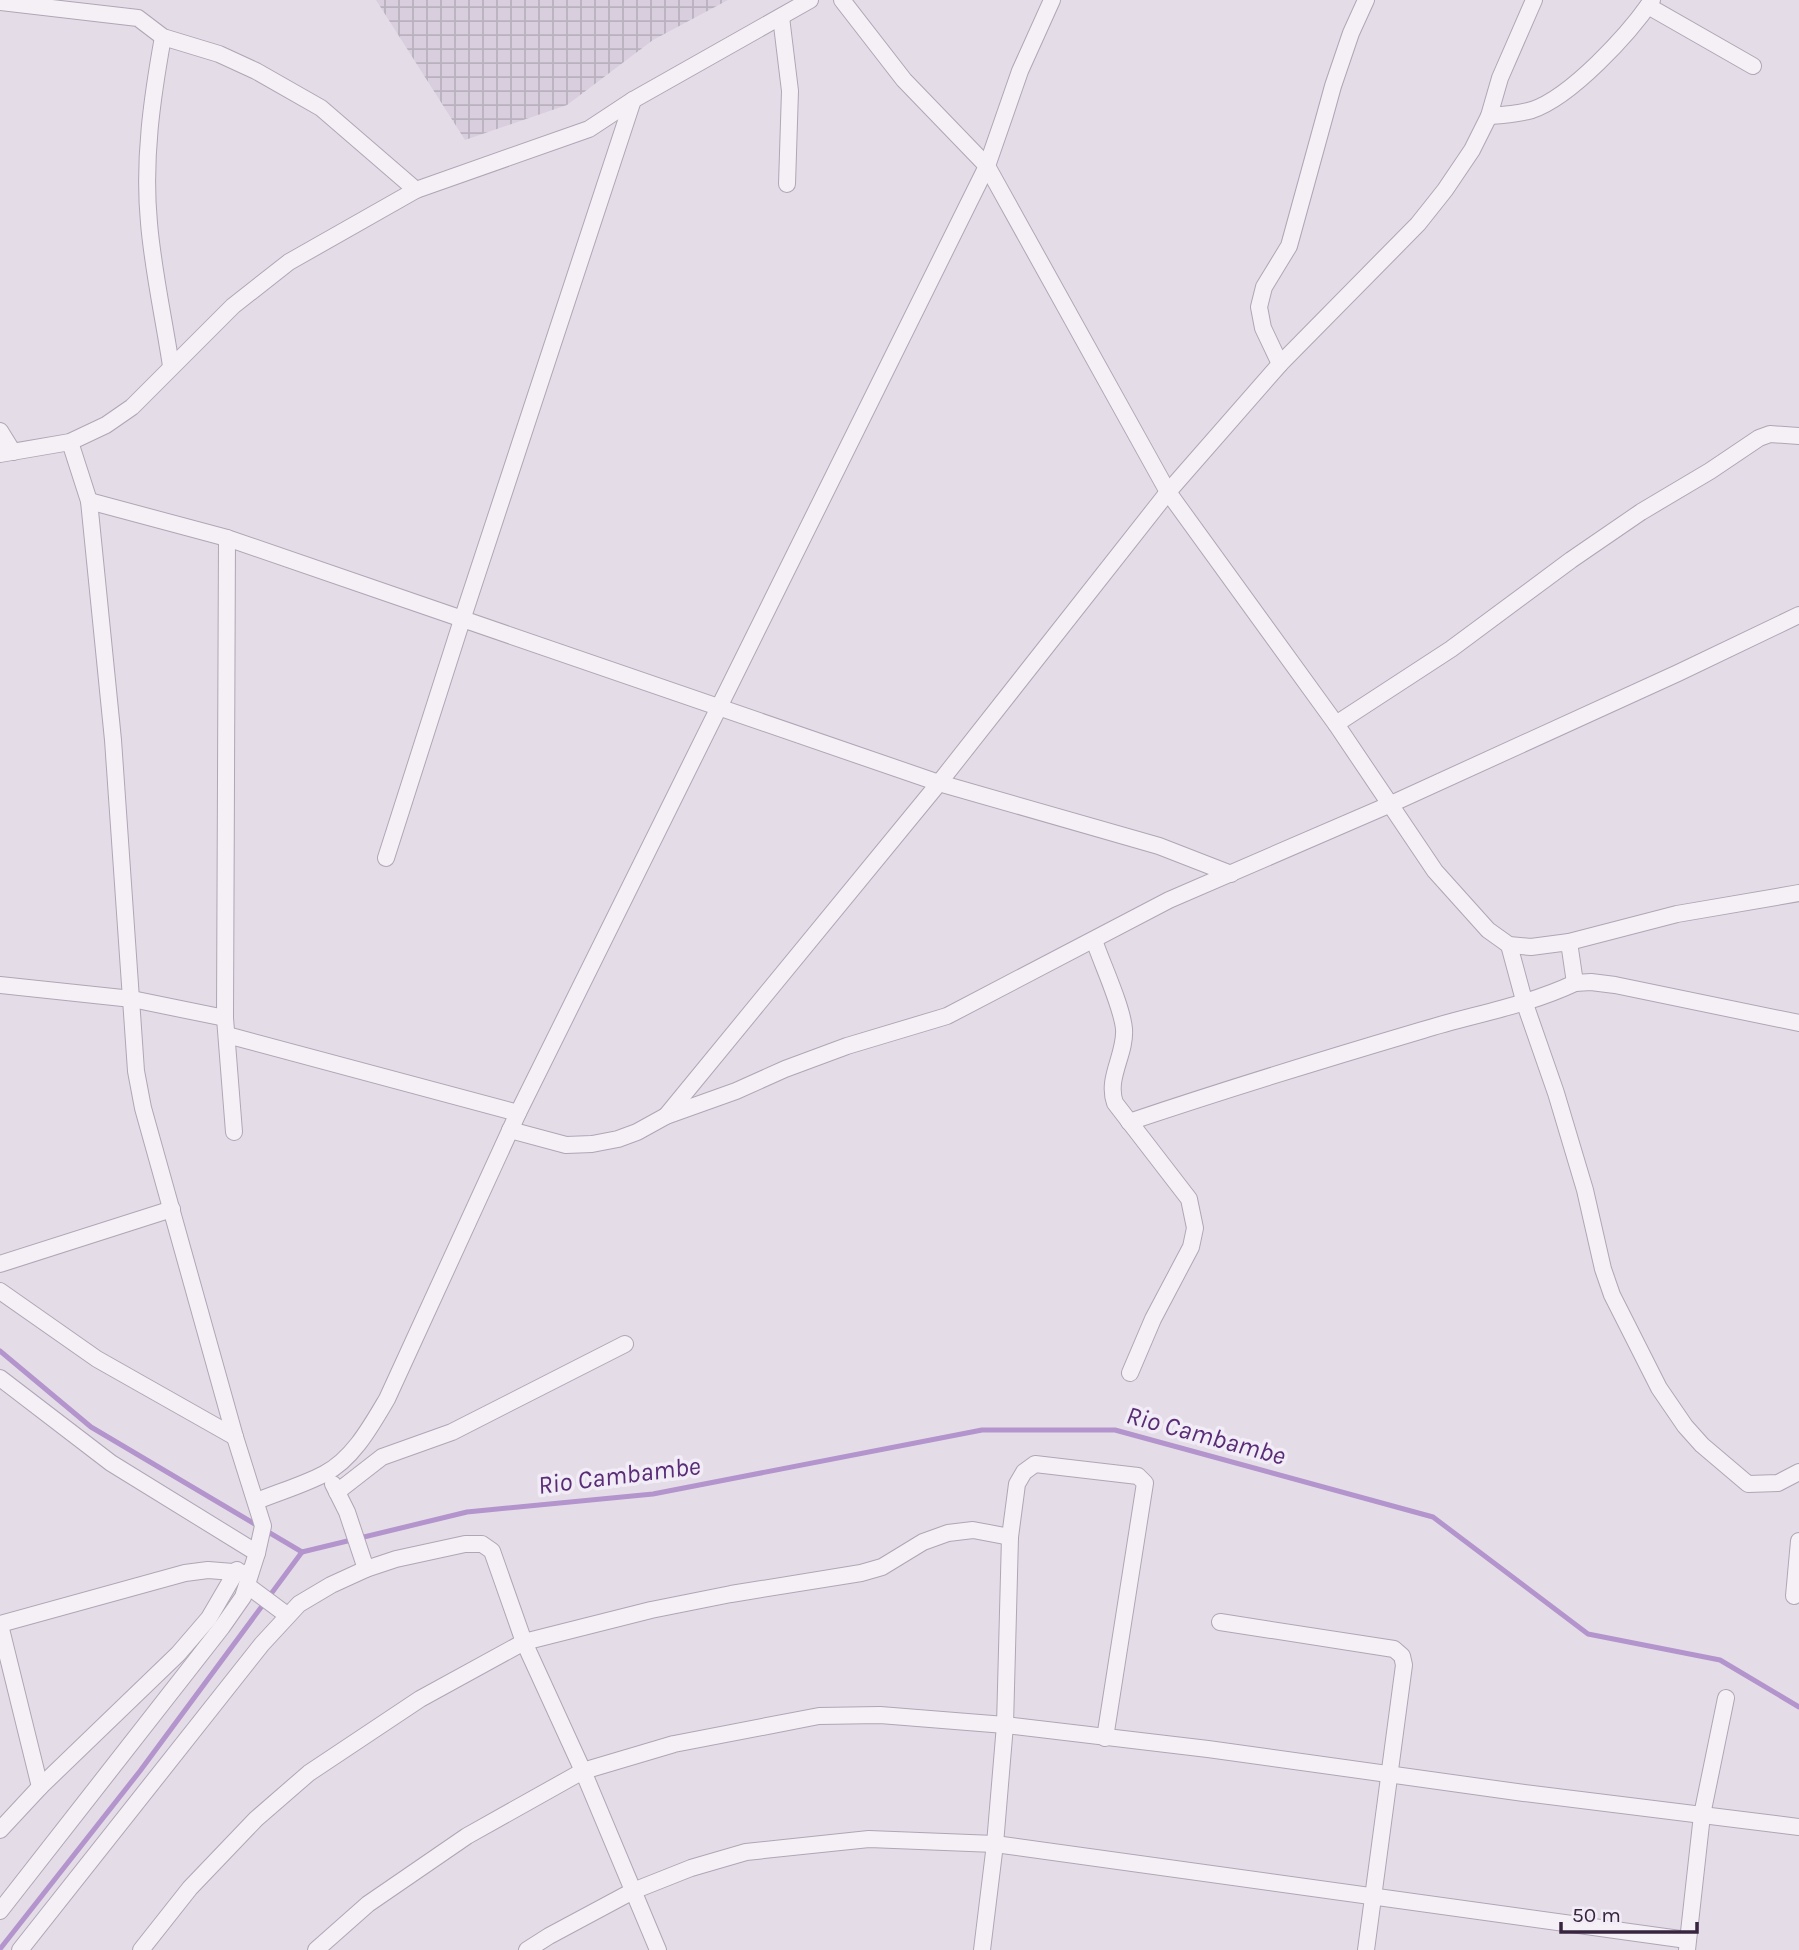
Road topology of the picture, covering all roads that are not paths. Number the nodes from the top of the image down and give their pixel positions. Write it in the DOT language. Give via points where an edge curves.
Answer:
graph roads {
  1 [pos="137,0"];
  2 [pos="810,0"];
  3 [pos="842,0"];
  4 [pos="1052,0"];
  5 [pos="1366,0"];
  6 [pos="1534,0"];
  7 [pos="0,2"];
  8 [pos="1650,3"];
  9 [pos="781,17"];
  10 [pos="138,18"];
  11 [pos="163,37"];
  12 [pos="1753,66"];
  13 [pos="634,100"];
  14 [pos="1489,116"];
  15 [pos="987,166"];
  16 [pos="787,184"];
  17 [pos="416,190"];
  18 [pos="1280,364"];
  19 [pos="171,366"];
  20 [pos="0,431"];
  21 [pos="1799,436"];
  22 [pos="70,442"];
  23 [pos="6,453"];
  24 [pos="1168,492"];
  25 [pos="89,501"];
  26 [pos="227,538"];
  27 [pos="1799,615"];
  28 [pos="462,620"];
  29 [pos="718,706"];
  30 [pos="1336,724"];
  31 [pos="939,783"];
  32 [pos="1391,804"];
  33 [pos="386,858"];
  34 [pos="1231,874"];
  35 [pos="1799,893"];
  36 [pos="1094,940"];
  37 [pos="1569,942"];
  38 [pos="1509,945"];
  39 [pos="1575,983"];
  40 [pos="0,985"];
  41 [pos="132,999"];
  42 [pos="1525,1004"];
  43 [pos="225,1018"];
  44 [pos="1799,1023"];
  45 [pos="227,1035"];
  46 [pos="518,1113"];
  47 [pos="666,1116"];
  48 [pos="1129,1122"];
  49 [pos="510,1130"];
  50 [pos="234,1132"];
  51 [pos="172,1209"];
  52 [pos="0,1264"];
  53 [pos="0,1291"];
  54 [pos="625,1345"];
  55 [pos="1130,1373"];
  56 [pos="0,1378"];
  57 [pos="235,1437"];
  58 [pos="1799,1472"];
  59 [pos="325,1474"];
  60 [pos="337,1492"];
  61 [pos="257,1501"];
  62 [pos="1010,1537"];
  63 [pos="1799,1541"];
  64 [pos="257,1553"];
  65 [pos="364,1563"];
  66 [pos="248,1581"];
  67 [pos="1794,1596"];
  68 [pos="282,1611"];
  69 [pos="1220,1622"];
  70 [pos="0,1624"];
  71 [pos="524,1642"];
  72 [pos="1726,1698"];
  73 [pos="1004,1725"];
  74 [pos="1105,1738"];
  75 [pos="583,1771"];
  76 [pos="1390,1775"];
  77 [pos="40,1787"];
  78 [pos="1702,1815"];
  79 [pos="1799,1826"];
  80 [pos="0,1830"];
  81 [pos="995,1844"];
  82 [pos="633,1891"];
  83 [pos="1373,1898"];
  84 [pos="0,1911"];
  85 [pos="1687,1945"];
  86 [pos="20,1950"];
  87 [pos="141,1950"];
  88 [pos="316,1950"];
  89 [pos="527,1950"];
  90 [pos="658,1950"];
  91 [pos="982,1950"];
  92 [pos="1366,1950"];
  1 -- 10 [label="street"];
  2 -- 9 [label="street"];
  3 -- 15 [label="street" via="904,80"];
  4 -- 15 [label="street" via="1020,71"];
  5 -- 18 [label="street" via="1333,86 1289,246 1264,288 1259,307 1263,328"];
  6 -- 14 [label="street"];
  7 -- 10 [label="street"];
  8 -- 12 [label="street"];
  8 -- 14 [label="street" via="1605,56 1556,97 1534,109"];
  9 -- 13 [label="street"];
  9 -- 16 [label="street" via="790,91"];
  10 -- 11 [label="street"];
  11 -- 17 [label="street" via="256,71 321,108"];
  11 -- 19 [label="street" via="147,160 149,223"];
  13 -- 17 [label="street" via="589,129"];
  13 -- 28 [label="street"];
  14 -- 18 [label="street" via="1472,150 1418,224"];
  15 -- 24 [label="street"];
  15 -- 29 [label="street"];
  17 -- 19 [label="street" via="289,262 233,306"];
  18 -- 24 [label="street"];
  19 -- 22 [label="street" via="132,407"];
  20 -- 23 [label="street"];
  21 -- 30 [label="street" via="1759,438 1631,519 1451,649"];
  22 -- 23 [label="street"];
  22 -- 25 [label="street"];
  24 -- 30 [label="street"];
  24 -- 31 [label="street"];
  25 -- 26 [label="street"];
  25 -- 41 [label="street"];
  26 -- 28 [label="street"];
  26 -- 43 [label="street"];
  27 -- 32 [label="street"];
  28 -- 29 [label="street"];
  28 -- 33 [label="street"];
  29 -- 31 [label="street"];
  29 -- 46 [label="street"];
  30 -- 32 [label="street"];
  31 -- 34 [label="street" via="1159,846"];
  31 -- 47 [label="street"];
  32 -- 34 [label="street"];
  32 -- 38 [label="street" via="1435,872 1488,930"];
  34 -- 36 [label="street"];
  35 -- 37 [label="street" via="1677,914"];
  36 -- 47 [label="street" via="947,1016 847,1046"];
  36 -- 48 [label="street" via="1124,1027 1124,1048 1111,1093"];
  37 -- 38 [label="street"];
  37 -- 39 [label="street"];
  38 -- 42 [label="street"];
  39 -- 42 [label="street"];
  39 -- 44 [label="street" via="1615,985"];
  40 -- 41 [label="street"];
  41 -- 43 [label="street"];
  41 -- 51 [label="street" via="132,1041 143,1108"];
  42 -- 48 [label="street" via="1255,1080"];
  42 -- 58 [label="street" via="1585,1189 1612,1295 1659,1388 1702,1446 1748,1484 1777,1483"];
  43 -- 45 [label="street"];
  45 -- 46 [label="street"];
  45 -- 50 [label="street"];
  46 -- 49 [label="street"];
  47 -- 49 [label="street" via="637,1132 592,1143 566,1145"];
  48 -- 55 [label="street" via="1189,1199 1195,1228 1191,1247"];
  49 -- 59 [label="street" via="387,1399 355,1446"];
  51 -- 52 [label="street"];
  51 -- 57 [label="street"];
  53 -- 57 [label="street" via="97,1359"];
  54 -- 60 [label="street" via="452,1432 382,1457"];
  56 -- 64 [label="street" via="111,1463"];
  57 -- 61 [label="street"];
  59 -- 60 [label="street"];
  59 -- 61 [label="street"];
  60 -- 65 [label="street"];
  61 -- 64 [label="street" via="264,1526"];
  62 -- 71 [label="street" via="973,1530 948,1533 861,1573 651,1610"];
  62 -- 73 [label="street"];
  62 -- 74 [label="street" via="1017,1485 1035,1464 1138,1475 1143,1480"];
  63 -- 67 [label="street"];
  64 -- 66 [label="street"];
  65 -- 68 [label="street"];
  65 -- 71 [label="street" via="482,1544 492,1551"];
  66 -- 68 [label="street"];
  66 -- 70 [label="street" via="208,1570 185,1573"];
  66 -- 77 [label="street"];
  66 -- 84 [label="street" via="243,1597 189,1672"];
  68 -- 86 [label="street"];
  69 -- 76 [label="street" via="1394,1649 1402,1656"];
  70 -- 77 [label="street"];
  71 -- 75 [label="street"];
  71 -- 87 [label="street" via="420,1699 309,1773 256,1819 190,1888"];
  72 -- 78 [label="street"];
  73 -- 74 [label="street"];
  73 -- 75 [label="street" via="880,1715 819,1716 674,1744"];
  73 -- 81 [label="street"];
  74 -- 76 [label="street"];
  75 -- 82 [label="street"];
  75 -- 88 [label="street" via="467,1836 368,1904"];
  76 -- 78 [label="street"];
  76 -- 83 [label="street"];
  77 -- 80 [label="street"];
  78 -- 79 [label="street"];
  78 -- 85 [label="street"];
  81 -- 82 [label="street" via="869,1839 759,1851 691,1868"];
  81 -- 83 [label="street"];
  81 -- 91 [label="street"];
  82 -- 89 [label="street"];
  82 -- 90 [label="street"];
  83 -- 85 [label="street"];
  83 -- 92 [label="street"];
}
